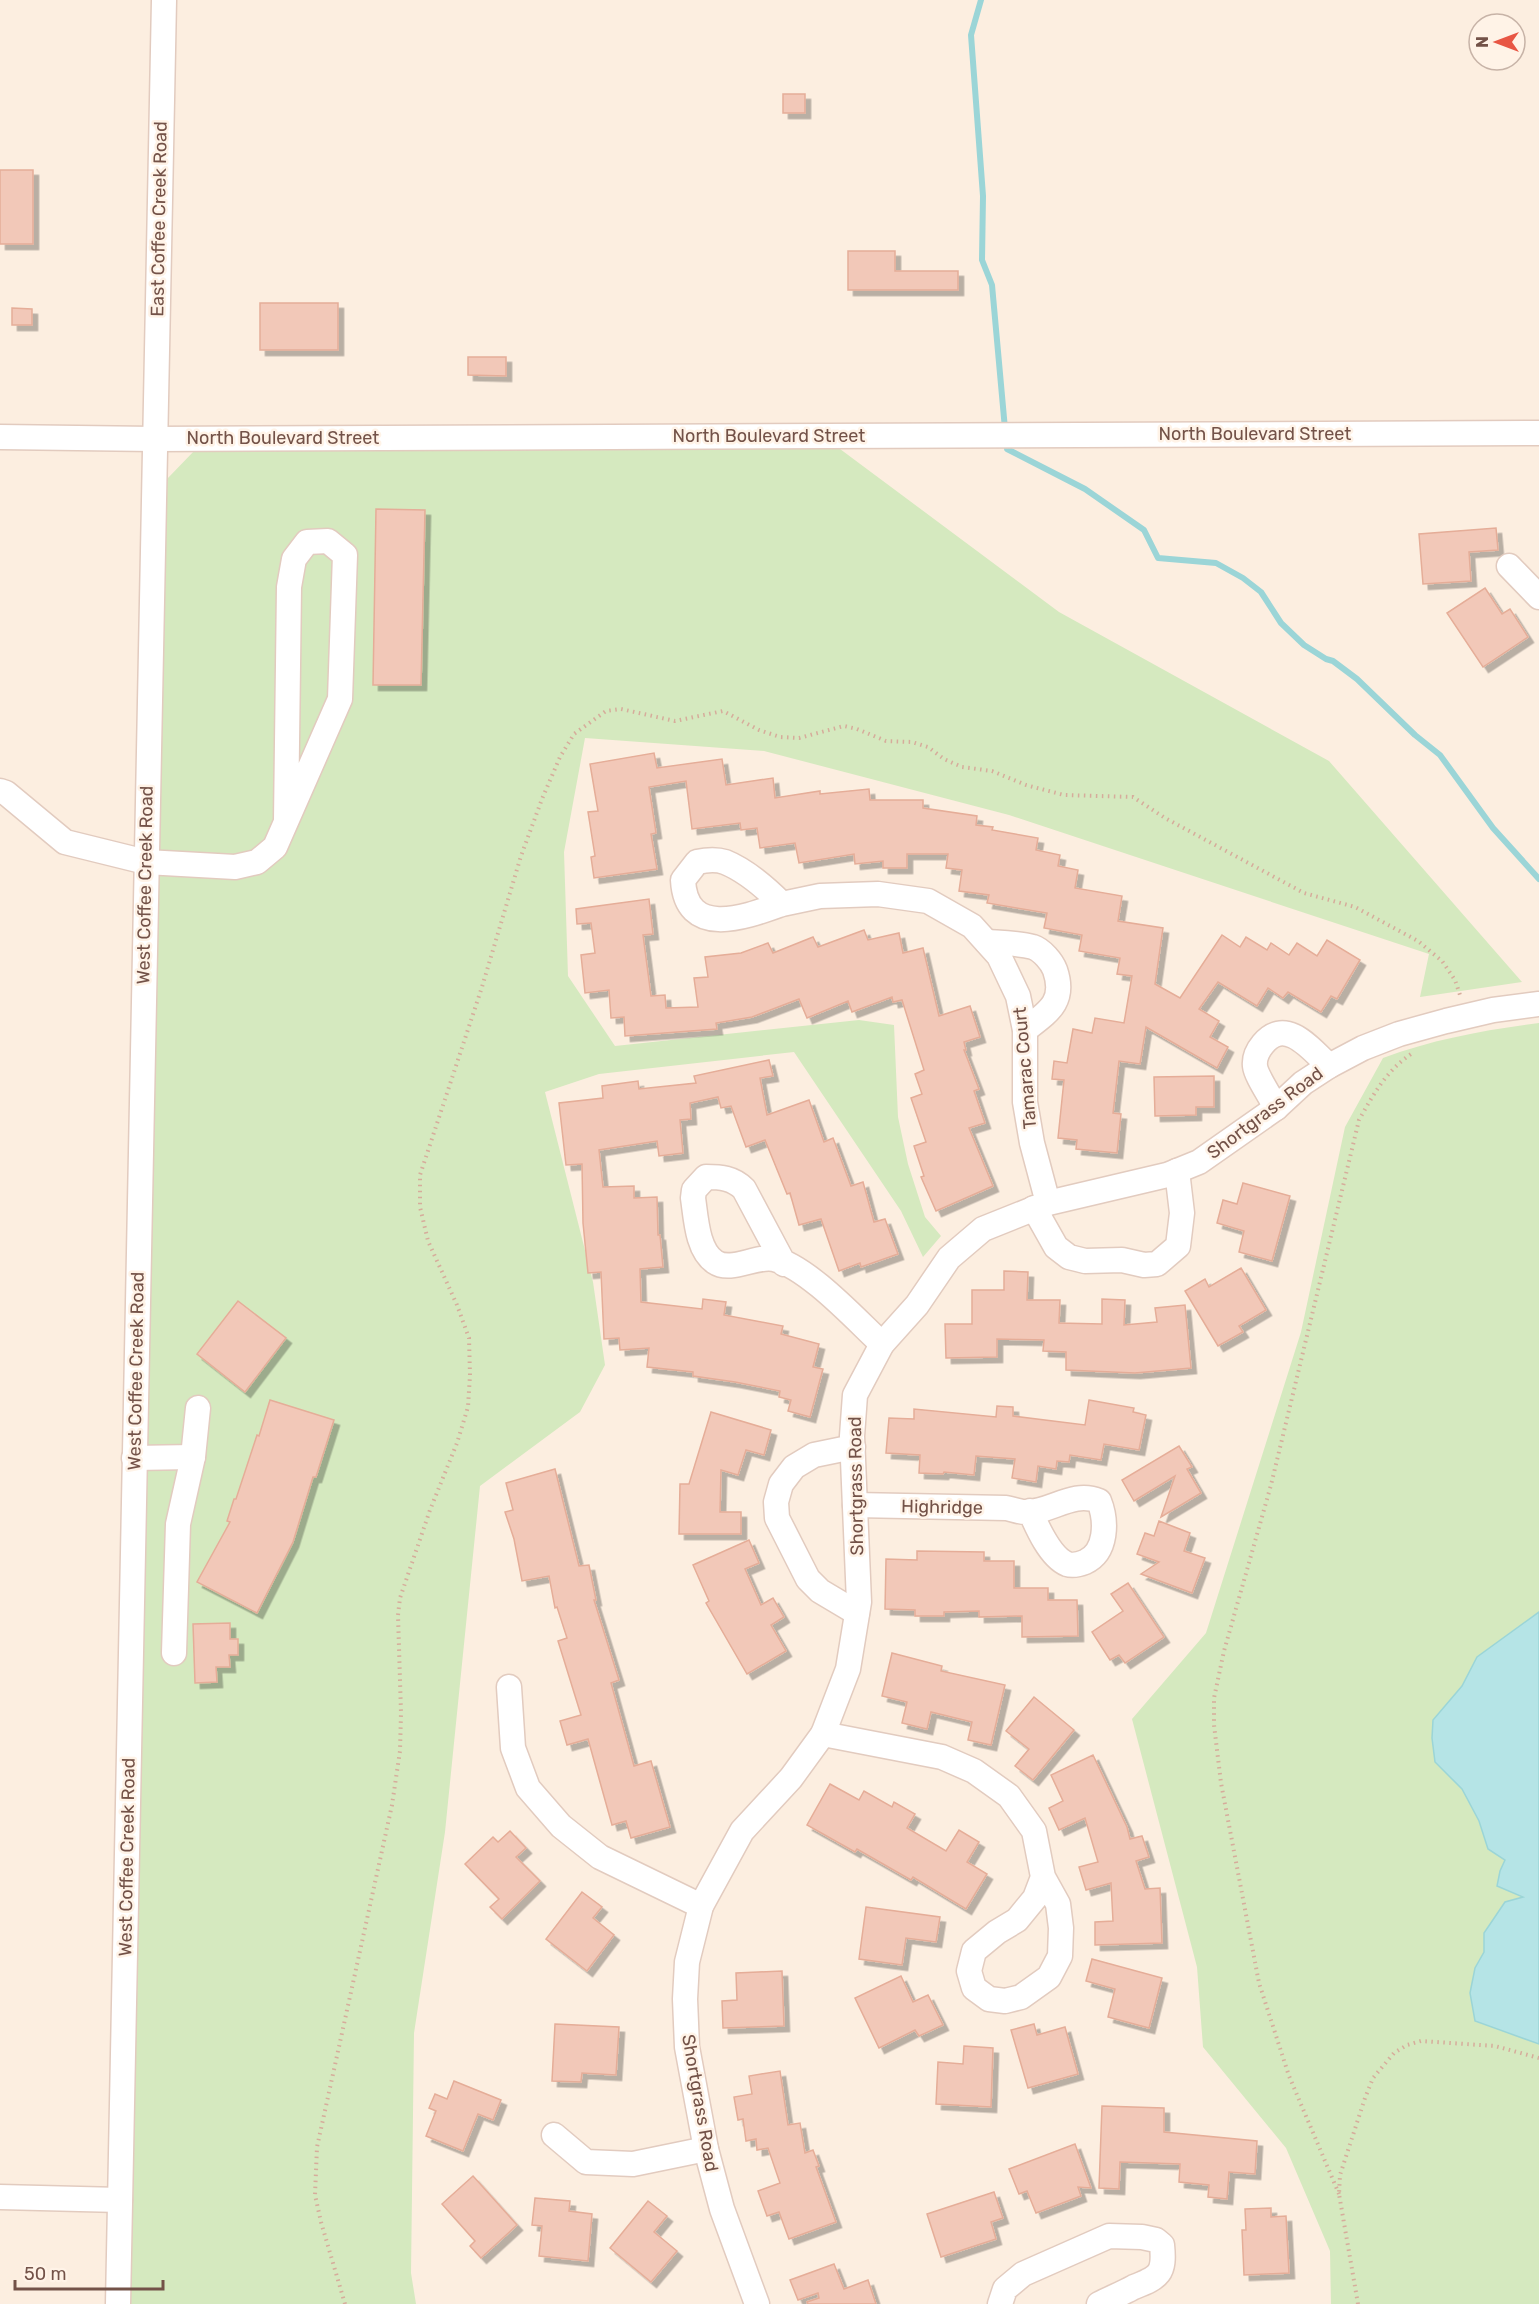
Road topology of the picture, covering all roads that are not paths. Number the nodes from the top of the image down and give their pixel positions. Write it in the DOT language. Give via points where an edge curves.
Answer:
graph roads {
  1 [pos="164,0"];
  2 [pos="1539,433"];
  3 [pos="0,437"];
  4 [pos="154,439"];
  5 [pos="1509,566"];
  6 [pos="1539,597"];
  7 [pos="0,791"];
  8 [pos="286,822"];
  9 [pos="146,862"];
  10 [pos="782,904"];
  11 [pos="987,942"];
  12 [pos="1539,1004"];
  13 [pos="1025,1030"];
  14 [pos="1329,1066"];
  15 [pos="1276,1108"];
  16 [pos="1177,1171"];
  17 [pos="1041,1205"];
  18 [pos="784,1264"];
  19 [pos="882,1344"];
  20 [pos="198,1408"];
  21 [pos="853,1447"];
  22 [pos="193,1457"];
  23 [pos="134,1458"];
  24 [pos="855,1505"];
  25 [pos="1030,1511"];
  26 [pos="857,1613"];
  27 [pos="174,1653"];
  28 [pos="509,1687"];
  29 [pos="822,1734"];
  30 [pos="1043,1877"];
  31 [pos="701,1906"];
  32 [pos="554,2135"];
  33 [pos="706,2149"];
  34 [pos="0,2197"];
  35 [pos="120,2200"];
  36 [pos="118,2304"];
  37 [pos="757,2304"];
  38 [pos="1000,2304"];
  39 [pos="1099,2304"];
  1 -- 4 [label="street, East Coffee Creek Road"];
  2 -- 4 [label="street, North Boulevard Street"];
  3 -- 4 [label="street, North Boulevard Street"];
  4 -- 9 [label="street, West Coffee Creek Road"];
  5 -- 6 [label="street"];
  7 -- 9 [label="street" via="65,842"];
  8 -- 8 [label="street" via="340,699 345,555 328,541 307,542 294,559 291,578"];
  8 -- 9 [label="street" via="275,847 257,862 236,867"];
  9 -- 23 [label="street, West Coffee Creek Road"];
  10 -- 11 [label="street, Tamarac Court" via="820,896 878,894 928,901 972,926"];
  11 -- 13 [label="street, Tamarac Court" via="999,956 1018,996"];
  11 -- 13 [label="street" via="1036,948 1052,964 1060,985 1057,996 1048,1012"];
  12 -- 14 [label="street, Shortgrass Road" via="1493,1010 1399,1034"];
  13 -- 17 [label="street, Tamarac Court" via="1025,1102"];
  14 -- 15 [label="street, Shortgrass Road" via="1302,1083"];
  14 -- 15 [label="street" via="1294,1035 1284,1033 1266,1041 1256,1056 1255,1067"];
  15 -- 16 [label="street, Shortgrass Road" via="1199,1162"];
  16 -- 17 [label="street, Shortgrass Road"];
  16 -- 17 [label="street, Tamarac Court" via="1182,1213 1178,1246 1157,1264 1069,1257 1056,1247"];
  17 -- 19 [label="street, Shortgrass Road" via="983,1229 949,1258 917,1305"];
  18 -- 19 [label="street" via="807,1275"];
  19 -- 21 [label="street, Shortgrass Road" via="855,1395"];
  20 -- 22 [label="street"];
  21 -- 24 [label="street, Shortgrass Road"];
  21 -- 26 [label="street" via="814,1455 794,1467 781,1484 776,1502 777,1518 808,1579 820,1591"];
  22 -- 23 [label="street"];
  22 -- 27 [label="street" via="178,1524"];
  23 -- 35 [label="street, West Coffee Creek Road"];
  24 -- 25 [label="street, Highridge"];
  24 -- 26 [label="street, Shortgrass Road"];
  26 -- 29 [label="street, Shortgrass Road" via="848,1669"];
  28 -- 31 [label="street" via="513,1748 528,1788 554,1818 600,1857"];
  29 -- 30 [label="street" via="942,1757 974,1771 1009,1796 1034,1831"];
  29 -- 31 [label="street, Shortgrass Road" via="790,1778 742,1831"];
  30 -- 30 [label="street" via="1058,1905 1060,1956 1050,1977 1020,1998 989,1999 974,1988 971,1979 974,1951 1017,1920 1035,1898"];
  31 -- 33 [label="street, Shortgrass Road" via="687,1962 685,1999 687,2048"];
  32 -- 33 [label="street" via="586,2162 633,2164"];
  33 -- 37 [label="street, Shortgrass Road" via="722,2209"];
  34 -- 35 [label="street"];
  35 -- 36 [label="street, West Coffee Creek Road"];
  38 -- 39 [label="street" via="1005,2289 1023,2274 1109,2236 1142,2237 1162,2245 1161,2270 1152,2280"];
}
